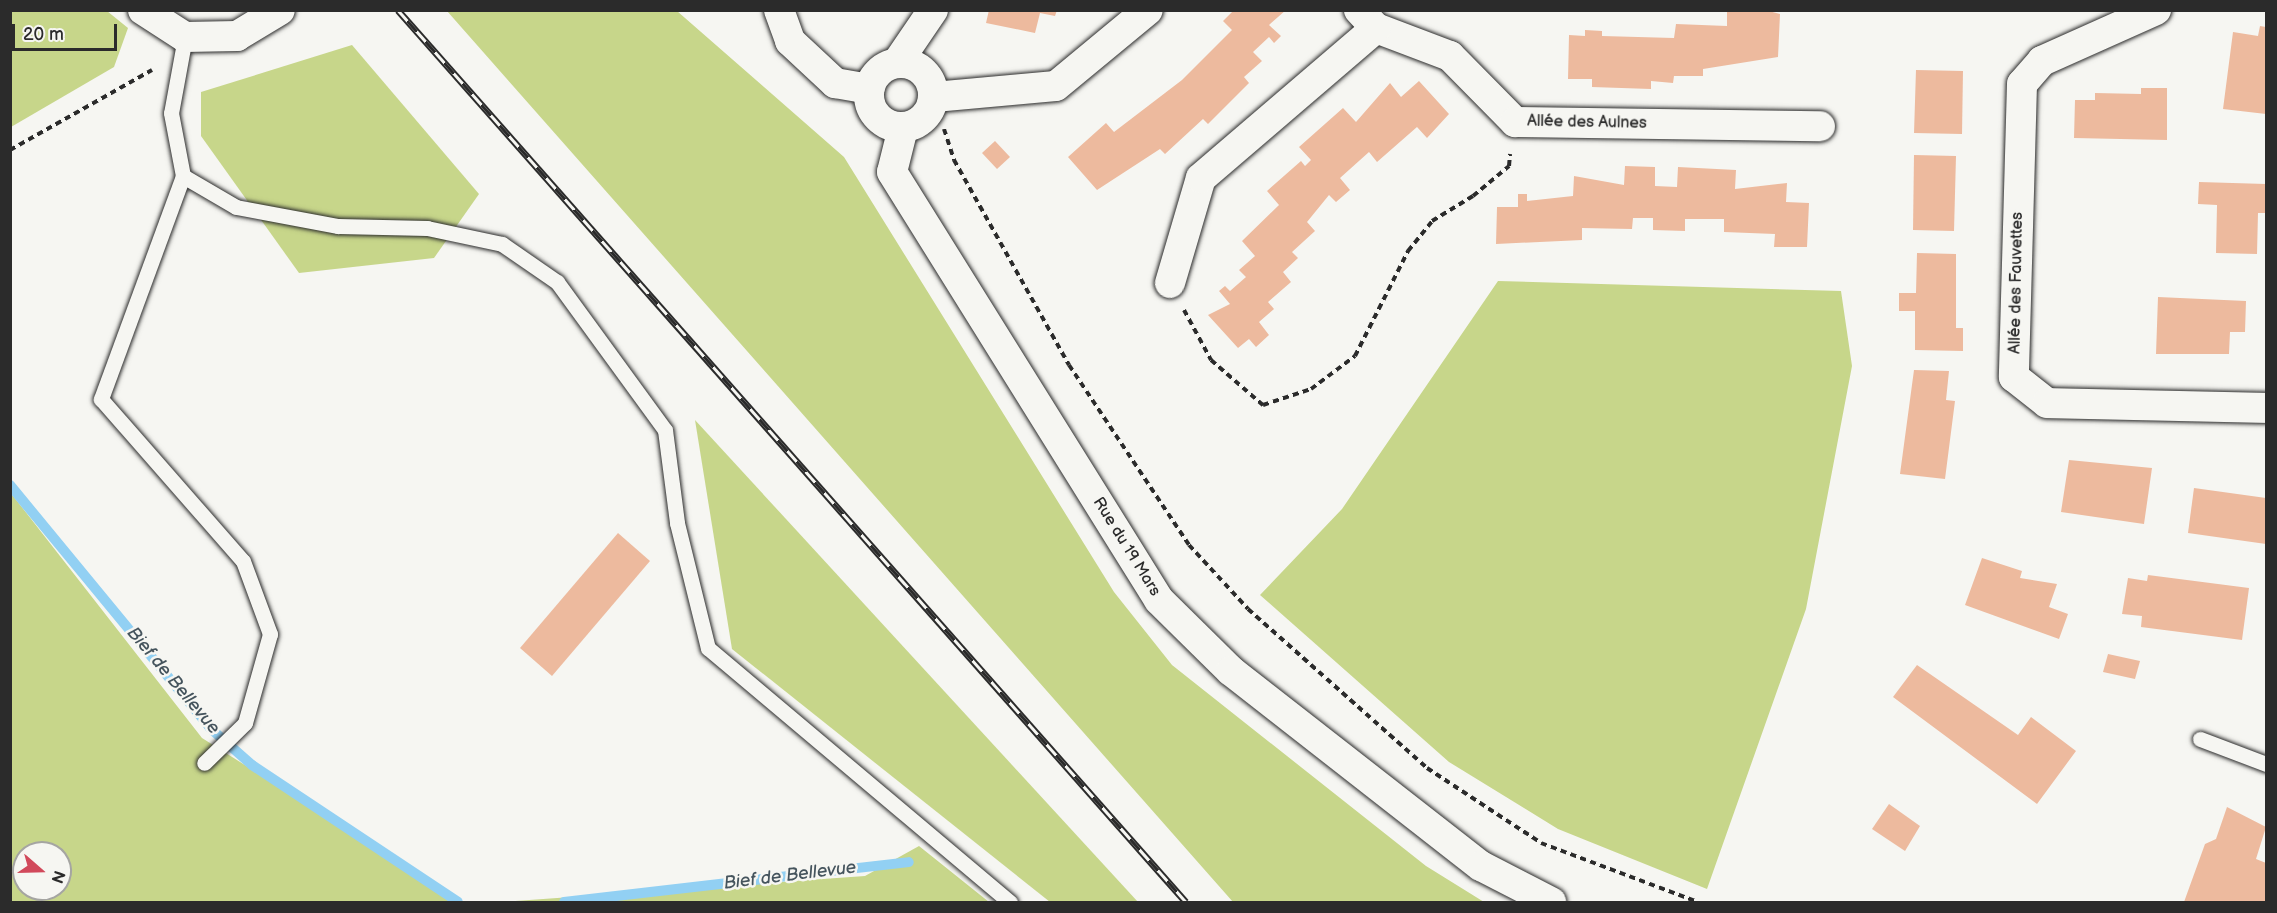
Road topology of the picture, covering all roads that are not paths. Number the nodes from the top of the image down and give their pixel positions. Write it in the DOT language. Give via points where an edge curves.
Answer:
graph roads {
  1 [pos="143,10"];
  2 [pos="280,10"];
  3 [pos="779,10"];
  4 [pos="933,10"];
  5 [pos="1148,10"];
  6 [pos="2156,10"];
  7 [pos="1367,19"];
  8 [pos="183,45"];
  9 [pos="897,63"];
  10 [pos="869,89"];
  11 [pos="934,97"];
  12 [pos="1820,126"];
  13 [pos="903,128"];
  14 [pos="183,176"];
  15 [pos="1170,282"];
  16 [pos="2266,408"];
  17 [pos="2200,739"];
  18 [pos="204,763"];
  19 [pos="2266,764"];
  20 [pos="1010,903"];
  21 [pos="1551,903"];
  1 -- 8 [label="street"];
  2 -- 8 [label="street" via="237,36"];
  3 -- 10 [label="street" via="790,41 835,83"];
  4 -- 9 [label="street"];
  5 -- 11 [label="street" via="1056,86"];
  6 -- 16 [label="street, Allée des Fauvettes" via="2042,61 2022,84 2014,377 2047,403"];
  7 -- 12 [label="street, Allée des Aulnes" via="1450,56 1515,122"];
  7 -- 15 [label="street" via="1200,178"];
  8 -- 14 [label="lane" via="171,113"];
  9 -- 10 [label="street" via="877,73"];
  9 -- 11 [label="street" via="920,68"];
  10 -- 13 [label="street" via="873,111 882,121"];
  11 -- 13 [label="street" via="923,119"];
  13 -- 21 [label="street, Rue du 19 Mars" via="892,172 1159,600 1231,671 1481,866"];
  14 -- 18 [label="lane" via="101,399 243,561 270,634 245,723"];
  14 -- 20 [label="lane" via="236,207 338,226 427,228 502,244 557,282 665,430 677,523 708,648"];
  17 -- 19 [label="lane"];
}
